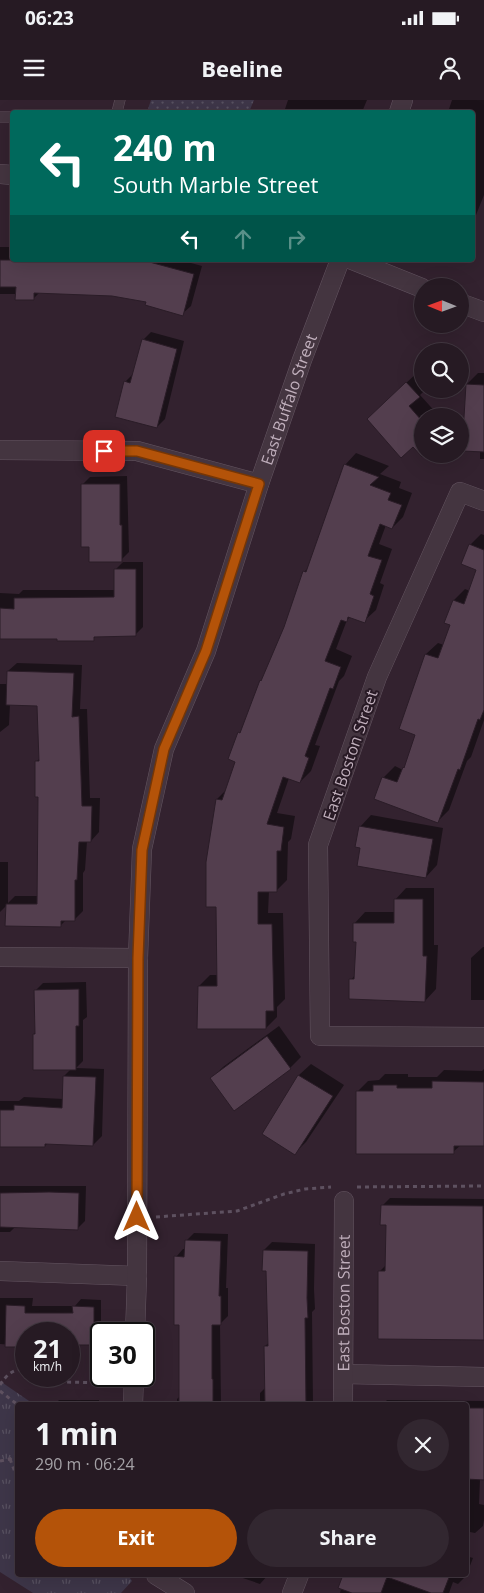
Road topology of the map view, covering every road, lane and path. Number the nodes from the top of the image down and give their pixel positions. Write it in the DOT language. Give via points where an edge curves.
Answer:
graph roads {
  1 [pos="339,262"];
  2 [pos="357,262"];
  3 [pos="414,285"];
  4 [pos="469,306"];
  5 [pos="484,312"];
  6 [pos="0,450"];
  7 [pos="259,484"];
  8 [pos="484,501"];
  9 [pos="0,957"];
  10 [pos="138,958"];
  11 [pos="484,1037"];
  12 [pos="484,1186"];
  13 [pos="345,1191"];
  14 [pos="154,1217"];
  15 [pos="0,1271"];
  16 [pos="137,1276"];
  17 [pos="135,1322"];
  18 [pos="15,1370"];
  19 [pos="344,1374"];
  20 [pos="484,1377"];
  21 [pos="0,1385"];
  22 [pos="134,1387"];
  23 [pos="0,1391"];
  24 [pos="133,1402"];
  25 [pos="343,1402"];
  26 [pos="15,1403"];
  27 [pos="15,1455"];
  28 [pos="10,1459"];
  29 [pos="0,1461"];
  30 [pos="15,1472"];
  31 [pos="159,1577"];
  32 [pos="298,1577"];
  33 [pos="185,1593"];
  34 [pos="292,1593"];
  1 -- 7 [label="street, East Buffalo Street"];
  2 -- 3 [label="street"];
  4 -- 5 [label="street"];
  6 -- 7 [label="street" via="137,451"];
  7 -- 10 [label="street, East Buffalo Street" via="206,651 164,749 142,850"];
  8 -- 11 [label="street, East Boston Street" via="460,492 377,677 318,845 320,1036"];
  9 -- 10 [label="street"];
  10 -- 16 [label="street, East Buffalo Street"];
  12 -- 13 [label="path"];
  13 -- 14 [label="path" via="306,1189 237,1211"];
  13 -- 19 [label="street, East Boston Street"];
  15 -- 16 [label="street"];
  16 -- 17 [label="street, East Buffalo Street"];
  18 -- 21 [label="path" via="6,1375"];
  19 -- 20 [label="street"];
  19 -- 25 [label="street, East Boston Street"];
  22 -- 24 [label="street"];
  23 -- 26 [label="path"];
  27 -- 28 [label="path"];
  28 -- 29 [label="path"];
  28 -- 30 [label="path"];
  31 -- 33 [label="street"];
  32 -- 34 [label="street"];
}
